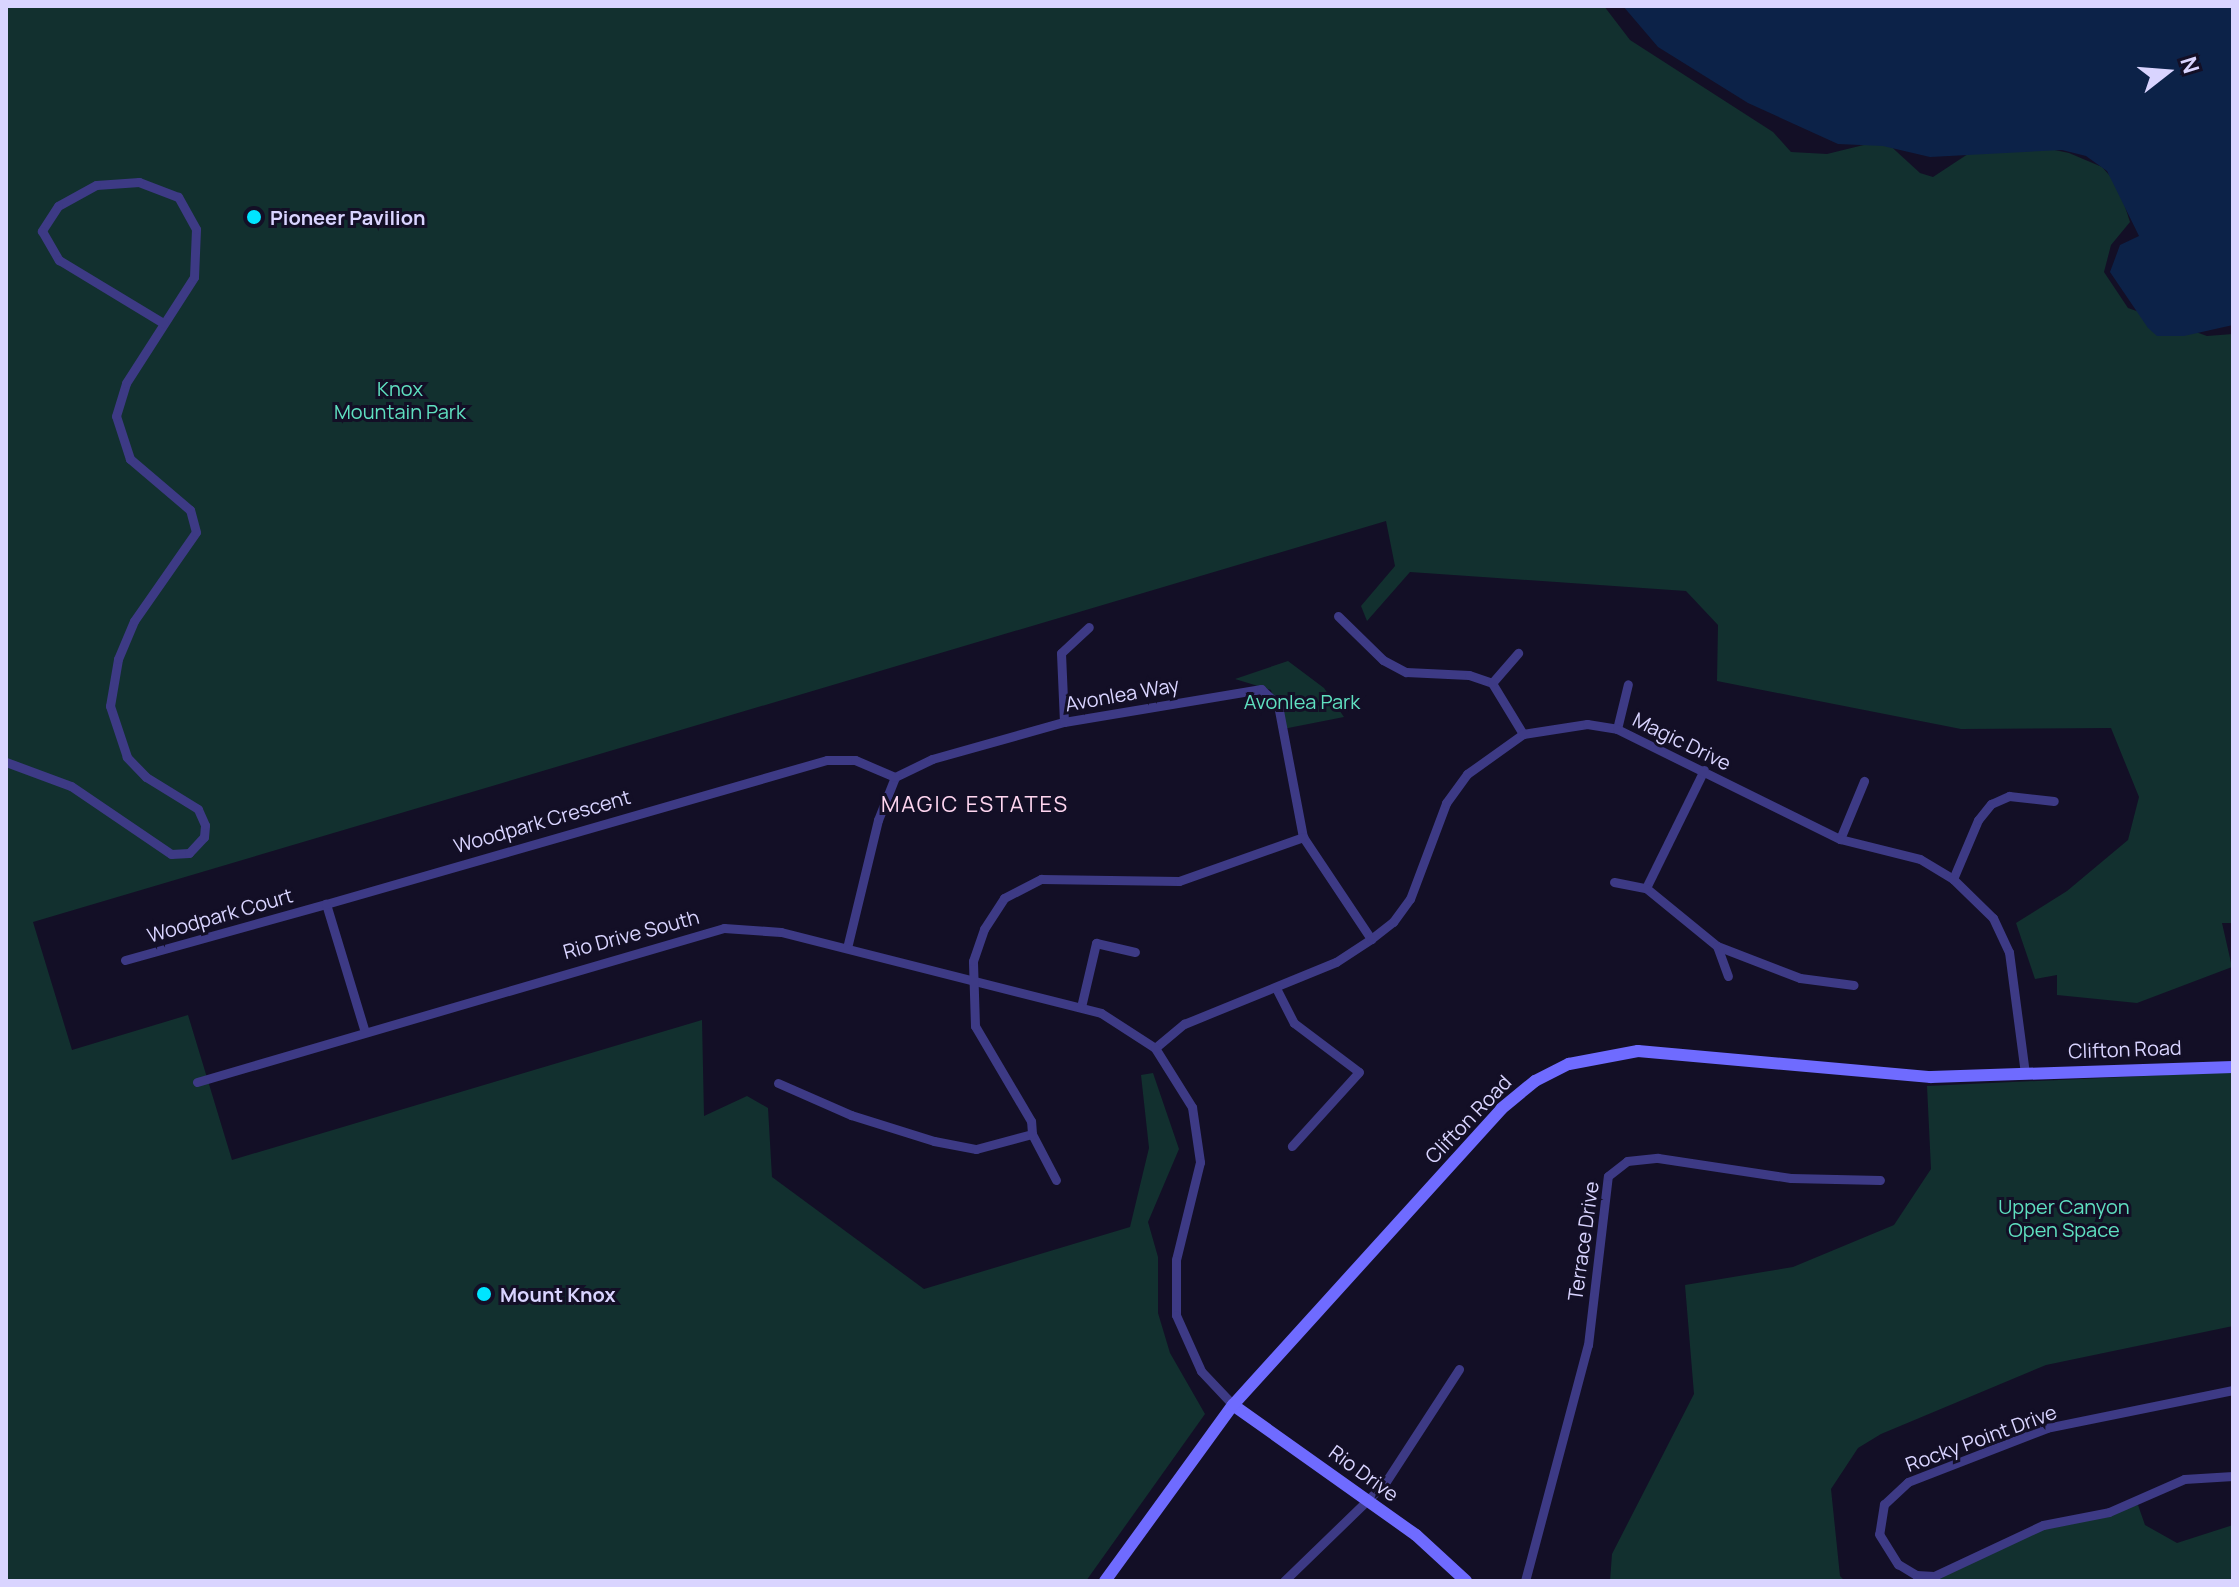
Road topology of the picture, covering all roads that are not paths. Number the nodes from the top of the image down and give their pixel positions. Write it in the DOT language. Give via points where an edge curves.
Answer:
graph roads {
  1 [pos="163,323"];
  2 [pos="1338,616"];
  3 [pos="1089,627"];
  4 [pos="1518,653"];
  5 [pos="1492,683"];
  6 [pos="1628,684"];
  7 [pos="1064,722"];
  8 [pos="1617,729"];
  9 [pos="1523,734"];
  10 [pos="6,762"];
  11 [pos="1704,770"];
  12 [pos="895,777"];
  13 [pos="1864,781"];
  14 [pos="2054,801"];
  15 [pos="1303,837"];
  16 [pos="1840,839"];
  17 [pos="1953,879"];
  18 [pos="1614,882"];
  19 [pos="1646,888"];
  20 [pos="326,904"];
  21 [pos="1371,939"];
  22 [pos="1717,946"];
  23 [pos="847,948"];
  24 [pos="1135,952"];
  25 [pos="125,960"];
  26 [pos="1728,976"];
  27 [pos="972,980"];
  28 [pos="1854,985"];
  29 [pos="1276,988"];
  30 [pos="1081,1007"];
  31 [pos="364,1029"];
  32 [pos="1155,1048"];
  33 [pos="2233,1067"];
  34 [pos="2025,1073"];
  35 [pos="197,1082"];
  36 [pos="778,1083"];
  37 [pos="1032,1134"];
  38 [pos="1292,1146"];
  39 [pos="1056,1180"];
  40 [pos="1880,1180"];
  41 [pos="1459,1369"];
  42 [pos="2233,1390"];
  43 [pos="1233,1405"];
  44 [pos="2233,1476"];
  45 [pos="1369,1501"];
  46 [pos="1289,1579"];
  47 [pos="1105,1581"];
  48 [pos="1466,1581"];
  49 [pos="1525,1581"];
  1 -- 1 [label="street" via="195,271 196,229 178,197 152,185 110,182 82,190 58,206 42,231 59,260"];
  1 -- 10 [label="street" via="121,394 117,427 130,459 190,510 196,532 130,630 110,706 127,757 146,777 198,809 204,837 189,853 167,852 71,786"];
  2 -- 5 [label="street" via="1383,660 1406,672 1469,675"];
  3 -- 7 [label="street" via="1061,653"];
  4 -- 5 [label="street"];
  5 -- 9 [label="street"];
  6 -- 8 [label="street"];
  7 -- 12 [label="street, Avonlea Way" via="932,759"];
  7 -- 15 [label="street, Avonlea Way" via="1261,689 1278,705"];
  8 -- 9 [label="street, Magic Drive" via="1562,725"];
  8 -- 11 [label="street, Magic Drive"];
  9 -- 21 [label="street, Magic Drive" via="1467,774 1446,803 1410,899"];
  11 -- 16 [label="street, Magic Drive"];
  11 -- 19 [label="street"];
  12 -- 20 [label="street, Woodpark Crescent" via="855,760 827,760"];
  12 -- 23 [label="street" via="878,820"];
  13 -- 16 [label="street"];
  14 -- 17 [label="street" via="2009,796 1991,804 1978,820"];
  15 -- 21 [label="street, Avonlea Way"];
  15 -- 27 [label="street" via="1179,881 1041,879 1004,898 984,929"];
  16 -- 17 [label="street, Magic Drive" via="1920,859"];
  17 -- 34 [label="street, Magic Drive" via="1993,918 2009,952"];
  18 -- 19 [label="street"];
  19 -- 22 [label="street"];
  20 -- 25 [label="street, Woodpark Court"];
  20 -- 31 [label="street"];
  21 -- 29 [label="street, Magic Drive" via="1336,962"];
  22 -- 26 [label="street"];
  22 -- 28 [label="street" via="1800,978"];
  23 -- 27 [label="street, Rio Drive South"];
  23 -- 31 [label="street, Rio Drive South" via="781,932 724,928"];
  24 -- 30 [label="street" via="1096,943"];
  27 -- 30 [label="street, Rio Drive South"];
  27 -- 37 [label="street" via="975,1026 1025,1110"];
  29 -- 32 [label="street, Magic Drive" via="1184,1024"];
  29 -- 38 [label="street" via="1294,1023 1359,1072"];
  30 -- 32 [label="street, Rio Drive South" via="1133,1029"];
  31 -- 35 [label="street, Rio Drive South"];
  32 -- 43 [label="street, Rio Drive South" via="1182,1086 1199,1136 1195,1195 1176,1260 1176,1315 1201,1371"];
  33 -- 34 [label="street, Clifton Road"];
  34 -- 43 [label="street, Clifton Road" via="1931,1077 1638,1051 1569,1064 1535,1081 1501,1109"];
  36 -- 37 [label="street" via="851,1115 934,1141 976,1149"];
  37 -- 39 [label="street"];
  40 -- 49 [label="street, Terrace Drive" via="1791,1178 1658,1158 1627,1161 1608,1176 1588,1345"];
  41 -- 45 [label="street"];
  42 -- 44 [label="street, Rocky Point Drive" via="2047,1428 1908,1482 1884,1504 1879,1534 1898,1564 1916,1575 1934,1576 2043,1525 2109,1512 2184,1479"];
  43 -- 45 [label="street, Rio Drive"];
  43 -- 47 [label="street, Clifton Road"];
  45 -- 46 [label="street"];
  45 -- 48 [label="street, Rio Drive"];
}
